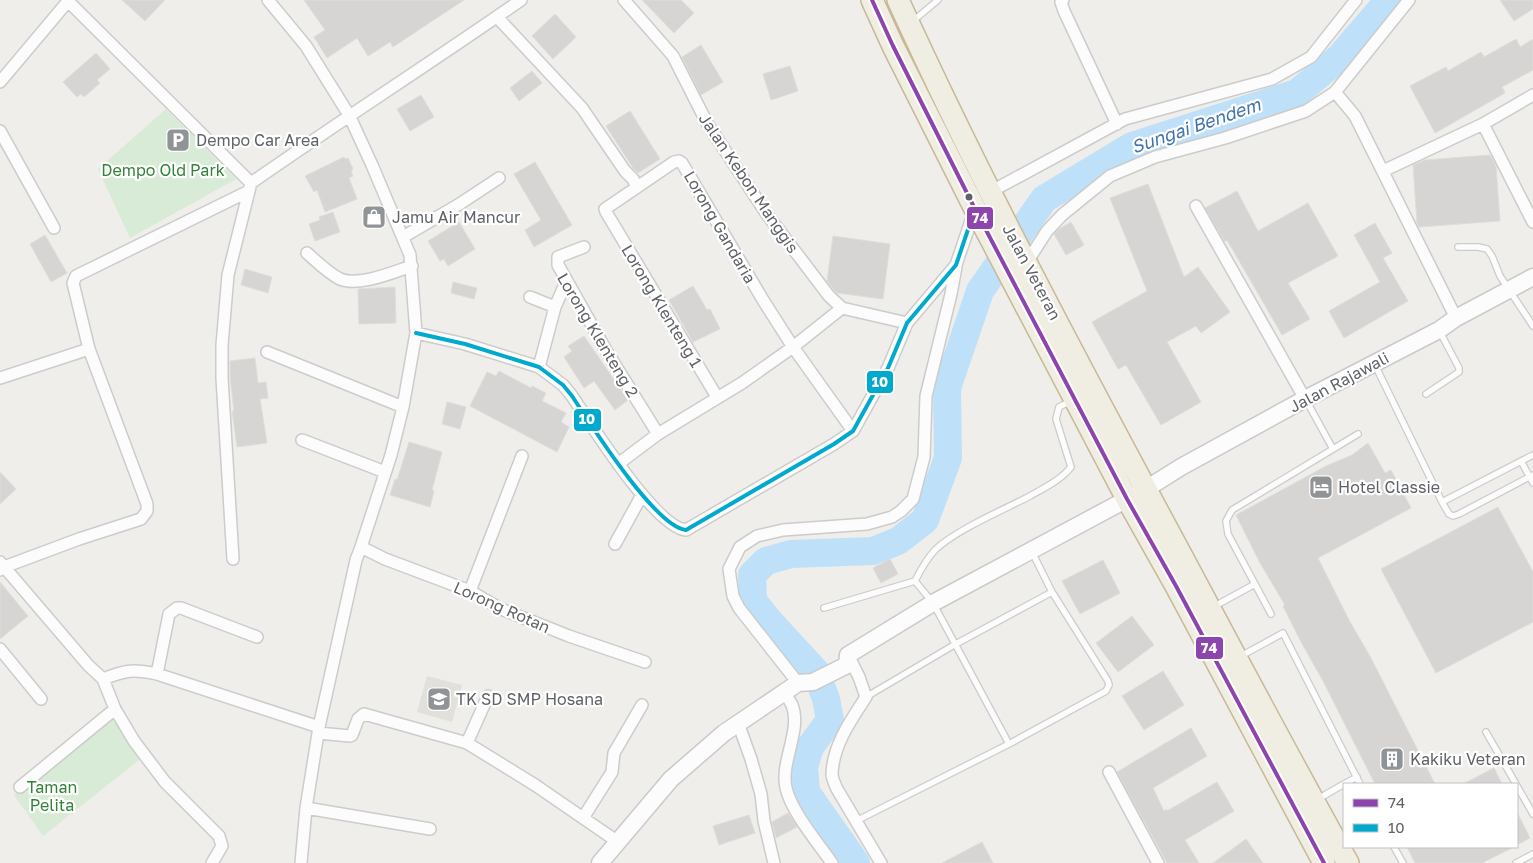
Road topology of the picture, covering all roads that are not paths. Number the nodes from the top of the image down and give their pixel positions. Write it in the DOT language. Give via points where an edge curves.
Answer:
graph roads {
  1 [pos="268,0"];
  2 [pos="521,0"];
  3 [pos="624,0"];
  4 [pos="872,0"];
  5 [pos="898,0"];
  6 [pos="938,0"];
  7 [pos="1063,0"];
  8 [pos="1356,0"];
  9 [pos="68,1"];
  10 [pos="1401,3"];
  11 [pos="497,17"];
  12 [pos="909,24"];
  13 [pos="0,82"];
  14 [pos="1335,92"];
  15 [pos="1533,95"];
  16 [pos="349,115"];
  17 [pos="1117,124"];
  18 [pos="1483,124"];
  19 [pos="0,132"];
  20 [pos="1383,171"];
  21 [pos="499,178"];
  22 [pos="250,187"];
  23 [pos="636,187"];
  24 [pos="993,198"];
  25 [pos="1196,206"];
  26 [pos="979,216"];
  27 [pos="1533,222"];
  28 [pos="54,228"];
  29 [pos="404,237"];
  30 [pos="584,246"];
  31 [pos="1458,247"];
  32 [pos="307,253"];
  33 [pos="1019,263"];
  34 [pos="412,266"];
  35 [pos="956,266"];
  36 [pos="1533,277"];
  37 [pos="566,282"];
  38 [pos="1510,289"];
  39 [pos="530,296"];
  40 [pos="555,307"];
  41 [pos="842,308"];
  42 [pos="1456,318"];
  43 [pos="906,323"];
  44 [pos="1533,326"];
  45 [pos="1439,330"];
  46 [pos="416,333"];
  47 [pos="793,346"];
  48 [pos="89,349"];
  49 [pos="267,352"];
  50 [pos="1374,363"];
  51 [pos="539,367"];
  52 [pos="0,378"];
  53 [pos="1426,394"];
  54 [pos="717,397"];
  55 [pos="1305,399"];
  56 [pos="1076,402"];
  57 [pos="403,407"];
  58 [pos="853,431"];
  59 [pos="658,434"];
  60 [pos="1358,434"];
  61 [pos="302,440"];
  62 [pos="1333,448"];
  63 [pos="1533,455"];
  64 [pos="522,456"];
  65 [pos="1521,461"];
  66 [pos="618,464"];
  67 [pos="385,472"];
  68 [pos="1531,475"];
  69 [pos="1533,483"];
  70 [pos="1145,488"];
  71 [pos="642,495"];
  72 [pos="1127,499"];
  73 [pos="1442,502"];
  74 [pos="615,544"];
  75 [pos="361,547"];
  76 [pos="1031,550"];
  77 [pos="234,559"];
  78 [pos="1,567"];
  79 [pos="915,581"];
  80 [pos="1255,584"];
  81 [pos="470,591"];
  82 [pos="1052,592"];
  83 [pos="933,603"];
  84 [pos="824,608"];
  85 [pos="1210,609"];
  86 [pos="1271,614"];
  87 [pos="257,637"];
  88 [pos="954,645"];
  89 [pos="0,649"];
  90 [pos="1236,658"];
  91 [pos="847,660"];
  92 [pos="645,662"];
  93 [pos="157,674"];
  94 [pos="103,678"];
  95 [pos="806,682"];
  96 [pos="784,692"];
  97 [pos="488,696"];
  98 [pos="866,697"];
  99 [pos="41,699"];
  100 [pos="642,705"];
  101 [pos="115,709"];
  102 [pos="738,723"];
  103 [pos="318,730"];
  104 [pos="1486,732"];
  105 [pos="467,743"];
  106 [pos="1009,744"];
  107 [pos="1109,772"];
  108 [pos="1357,777"];
  109 [pos="1346,783"];
  110 [pos="1360,783"];
  111 [pos="1515,783"];
  112 [pos="1343,785"];
  113 [pos="20,787"];
  114 [pos="1518,788"];
  115 [pos="1314,802"];
  116 [pos="306,808"];
  117 [pos="1533,814"];
  118 [pos="583,818"];
  119 [pos="856,821"];
  120 [pos="430,829"];
  121 [pos="618,842"];
  122 [pos="1395,848"];
  123 [pos="1533,854"];
  124 [pos="603,862"];
  125 [pos="212,863"];
  126 [pos="301,863"];
  127 [pos="774,863"];
  128 [pos="832,863"];
  129 [pos="881,863"];
  130 [pos="1158,863"];
  131 [pos="1324,863"];
  132 [pos="1348,863"];
  133 [pos="1403,863"];
  134 [pos="1516,863"];
  1 -- 16 [label="street" via="306,46"];
  2 -- 11 [label="street"];
  3 -- 41 [label="street, Jalan Kebon Manggis" via="673,56 707,123 766,213 812,275"];
  4 -- 26 [label="highway"];
  5 -- 12 [label="highway, Jalan Veteran"];
  6 -- 12 [label="lane"];
  7 -- 17 [label="street" via="1064,11"];
  8 -- 17 [label="street" via="1311,58 1272,79"];
  9 -- 13 [label="street"];
  9 -- 22 [label="street"];
  10 -- 14 [label="street"];
  11 -- 16 [label="street"];
  11 -- 23 [label="street" via="582,108 633,178"];
  12 -- 24 [label="highway, Jalan Veteran"];
  14 -- 20 [label="street" via="1353,114"];
  14 -- 33 [label="street" via="1306,111 1155,157 1110,176 1062,215"];
  15 -- 18 [label="street"];
  16 -- 22 [label="street"];
  16 -- 29 [label="street"];
  17 -- 24 [label="street"];
  18 -- 20 [label="street"];
  18 -- 27 [label="street"];
  19 -- 28 [label="street"];
  20 -- 42 [label="street"];
  21 -- 29 [label="street"];
  22 -- 48 [label="street" via="76,276 73,283"];
  22 -- 77 [label="street" via="228,275 222,345"];
  23 -- 47 [label="street, Lorong Gandaria" via="674,162 682,163 762,300"];
  23 -- 54 [label="street, Lorong Klenteng 1" via="605,209"];
  24 -- 33 [label="highway, Jalan Veteran"];
  25 -- 55 [label="street"];
  26 -- 33 [label="highway"];
  26 -- 35 [label="street"];
  29 -- 34 [label="street"];
  30 -- 37 [label="street, Lorong Klenteng 2" via="558,257"];
  31 -- 38 [label="lane" via="1487,249"];
  32 -- 34 [label="street" via="341,279 350,281 362,281"];
  33 -- 56 [label="highway, Jalan Veteran"];
  33 -- 70 [label="highway, Jalan Veteran"];
  34 -- 46 [label="street"];
  35 -- 43 [label="street"];
  35 -- 95 [label="street" via="926,396 924,457 913,499 892,517 867,524 783,530 757,536 740,547 729,569 733,596 739,608"];
  36 -- 38 [label="street, Jalan Rajawali"];
  37 -- 40 [label="street"];
  37 -- 59 [label="street, Lorong Klenteng 2"];
  38 -- 42 [label="street, Jalan Rajawali"];
  38 -- 44 [label="lane"];
  39 -- 40 [label="street"];
  40 -- 51 [label="street"];
  41 -- 43 [label="street"];
  41 -- 47 [label="street"];
  42 -- 45 [label="street, Jalan Rajawali"];
  43 -- 58 [label="street" via="888,368"];
  45 -- 50 [label="street, Jalan Rajawali"];
  45 -- 53 [label="lane" via="1459,372"];
  46 -- 51 [label="street"];
  46 -- 57 [label="street"];
  47 -- 54 [label="street"];
  47 -- 58 [label="street"];
  48 -- 52 [label="street"];
  48 -- 78 [label="street" via="147,511 141,519"];
  49 -- 57 [label="street"];
  50 -- 55 [label="street, Jalan Rajawali"];
  50 -- 73 [label="lane"];
  51 -- 66 [label="street" via="572,396"];
  54 -- 59 [label="street"];
  55 -- 62 [label="lane"];
  55 -- 70 [label="street, Jalan Rajawali"];
  56 -- 72 [label="highway, Jalan Veteran"];
  56 -- 79 [label="lane" via="1059,407 1056,419 1071,467 1065,474 937,549"];
  57 -- 67 [label="street"];
  58 -- 71 [label="street" via="686,530 674,526"];
  59 -- 66 [label="street"];
  60 -- 62 [label="lane"];
  61 -- 67 [label="street"];
  62 -- 80 [label="lane" via="1232,510 1226,521 1228,534"];
  63 -- 65 [label="lane"];
  64 -- 81 [label="street"];
  65 -- 68 [label="lane"];
  65 -- 73 [label="lane"];
  66 -- 71 [label="street"];
  67 -- 75 [label="street"];
  68 -- 69 [label="lane"];
  68 -- 73 [label="lane" via="1453,516"];
  70 -- 72 [label="street, Jalan Rajawali"];
  70 -- 85 [label="highway, Jalan Veteran"];
  71 -- 74 [label="street"];
  72 -- 76 [label="street, Jalan Rajawali"];
  72 -- 131 [label="highway, Jalan Veteran"];
  75 -- 81 [label="street, Lorong Rotan"];
  75 -- 103 [label="street"];
  76 -- 82 [label="lane"];
  76 -- 83 [label="street, Jalan Rajawali"];
  78 -- 94 [label="street"];
  79 -- 83 [label="lane"];
  79 -- 84 [label="lane"];
  80 -- 85 [label="lane"];
  80 -- 86 [label="lane"];
  81 -- 92 [label="street, Lorong Rotan" via="501,609"];
  82 -- 88 [label="lane"];
  82 -- 106 [label="lane" via="1108,685 1106,691"];
  83 -- 88 [label="lane"];
  83 -- 91 [label="street, Jalan Rajawali"];
  85 -- 90 [label="highway, Jalan Veteran"];
  87 -- 93 [label="street" via="177,608 169,614"];
  88 -- 98 [label="lane"];
  88 -- 106 [label="lane"];
  89 -- 99 [label="street"];
  90 -- 108 [label="lane" via="1283,633"];
  90 -- 115 [label="highway, Jalan Veteran"];
  91 -- 95 [label="street, Jalan Rajawali"];
  91 -- 98 [label="street" via="859,677"];
  93 -- 94 [label="street" via="125,670"];
  93 -- 103 [label="street"];
  94 -- 101 [label="street"];
  95 -- 96 [label="street, Jalan Rajawali"];
  96 -- 102 [label="street, Jalan Rajawali"];
  96 -- 128 [label="street" via="794,718 784,774 786,789 792,805"];
  97 -- 105 [label="street"];
  98 -- 119 [label="street" via="848,725 835,756 832,776"];
  100 -- 118 [label="street" via="614,753 612,772"];
  101 -- 113 [label="street"];
  101 -- 125 [label="street" via="165,782 219,836 222,846"];
  102 -- 121 [label="street, Jalan Rajawali" via="671,779"];
  102 -- 127 [label="street" via="761,794"];
  103 -- 105 [label="street" via="350,736 358,718 364,714"];
  103 -- 116 [label="street"];
  104 -- 111 [label="lane"];
  105 -- 118 [label="street"];
  106 -- 119 [label="lane"];
  107 -- 130 [label="street"];
  108 -- 109 [label="lane"];
  108 -- 110 [label="lane"];
  112 -- 115 [label="lane"];
  114 -- 117 [label="lane"];
  115 -- 132 [label="highway, Jalan Veteran"];
  116 -- 120 [label="street"];
  116 -- 126 [label="street"];
  118 -- 121 [label="street"];
  119 -- 129 [label="street"];
  121 -- 124 [label="street, Jalan Rajawali"];
  122 -- 133 [label="lane"];
  123 -- 134 [label="lane"];
}
